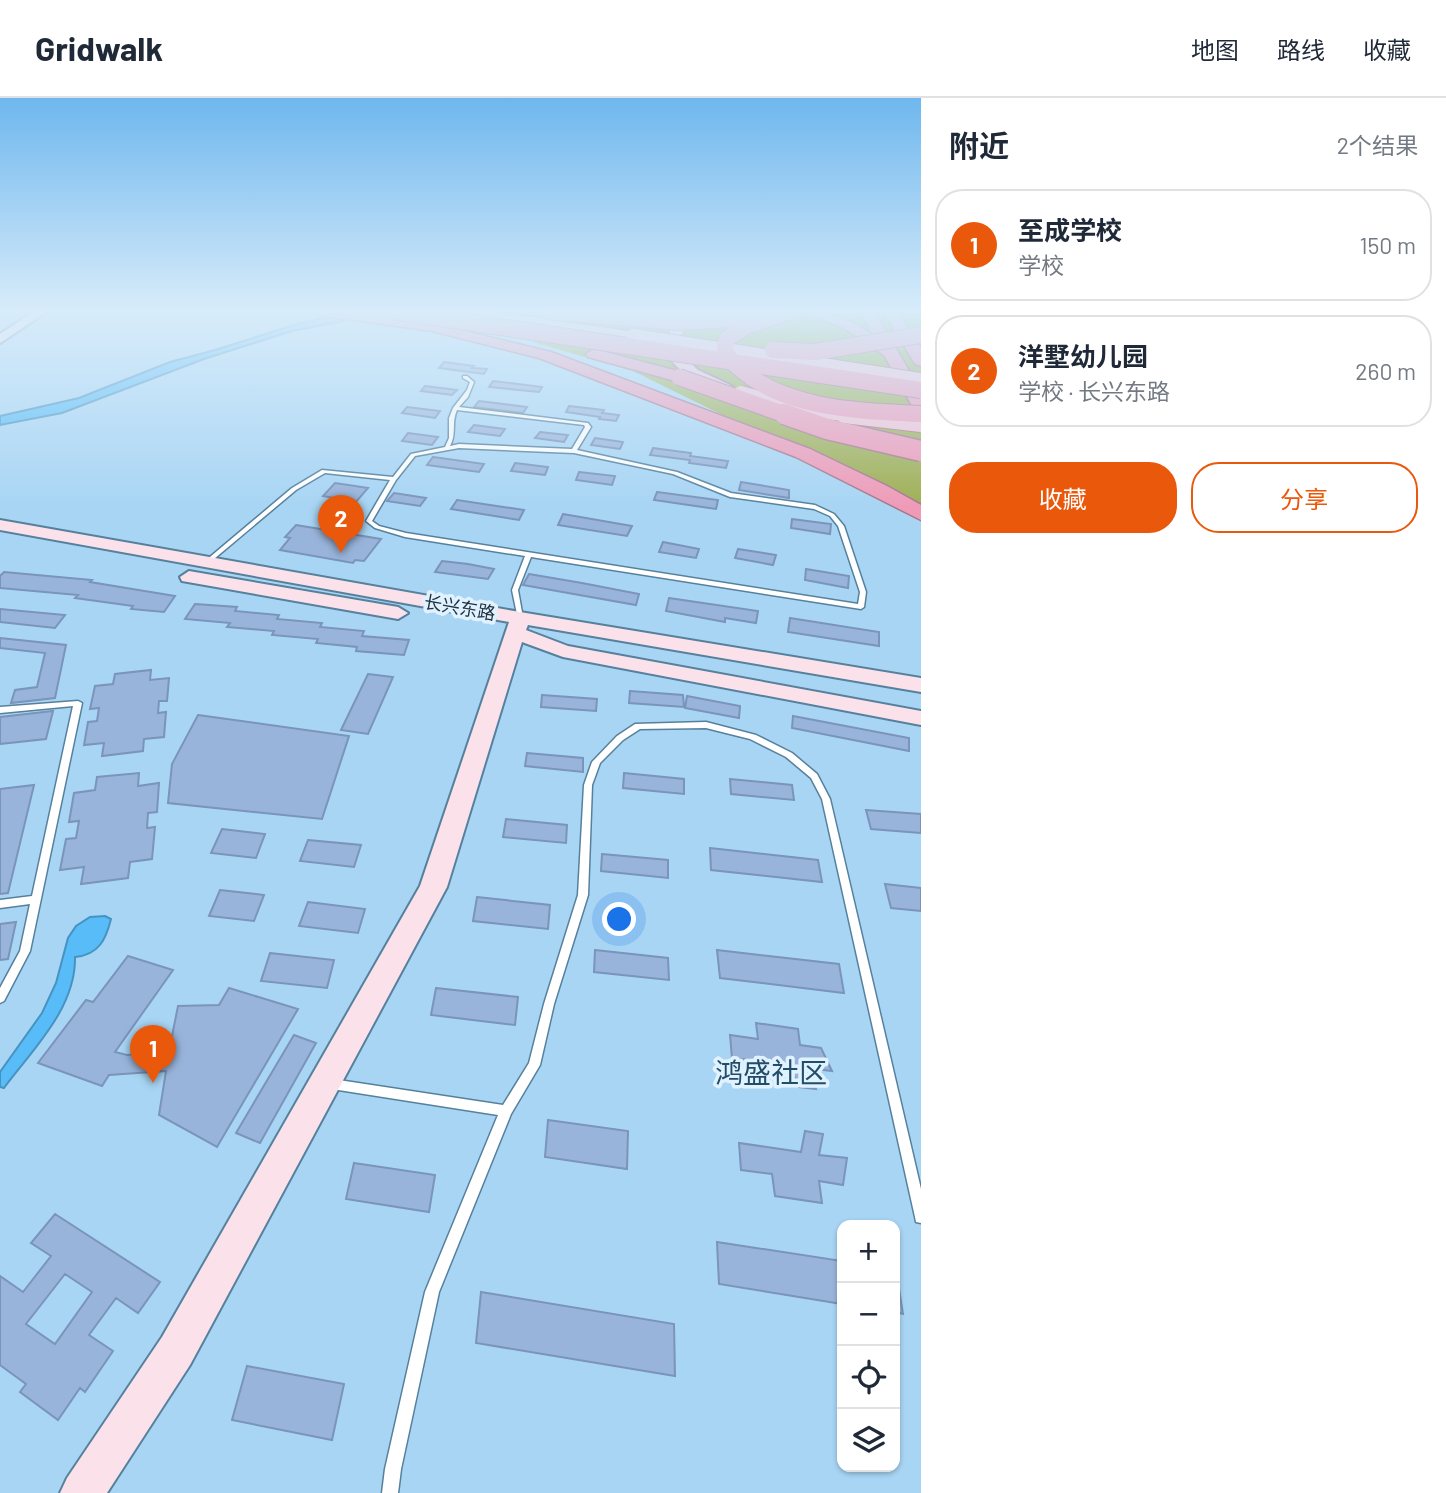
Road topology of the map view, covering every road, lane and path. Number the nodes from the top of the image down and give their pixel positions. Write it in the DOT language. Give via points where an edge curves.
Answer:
graph roads {
  1 [pos="604,376"];
  2 [pos="613,376"];
  3 [pos="671,376"];
  4 [pos="696,376"];
  5 [pos="752,376"];
  6 [pos="843,376"];
  7 [pos="844,376"];
  8 [pos="848,376"];
  9 [pos="860,376"];
  10 [pos="903,376"];
  11 [pos="465,377"];
  12 [pos="921,387"];
  13 [pos="921,406"];
  14 [pos="455,408"];
  15 [pos="921,414"];
  16 [pos="921,423"];
  17 [pos="447,447"];
  18 [pos="574,451"];
  19 [pos="921,451"];
  20 [pos="921,460"];
  21 [pos="394,479"];
  22 [pos="921,517"];
  23 [pos="0,525"];
  24 [pos="0,539"];
  25 [pos="528,555"];
  26 [pos="206,563"];
  27 [pos="518,626"];
  28 [pos="921,685"];
  29 [pos="921,696"];
  30 [pos="0,710"];
  31 [pos="921,718"];
  32 [pos="36,899"];
  33 [pos="0,904"];
  34 [pos="0,998"];
  35 [pos="324,1082"];
  36 [pos="506,1111"];
  37 [pos="921,1217"];
  38 [pos="82,1493"];
  39 [pos="390,1493"];
  1 -- 22 [label="highway" via="803,453"];
  2 -- 20 [label="highway" via="826,439"];
  3 -- 19 [label="highway, bridge" via="827,429"];
  4 -- 16 [label="main road, bridge" via="794,408"];
  5 -- 15 [label="highway, bridge" via="783,393 818,403"];
  6 -- 12 [label="main road, bridge"];
  7 -- 12 [label="highway, bridge"];
  8 -- 12 [label="highway, bridge"];
  9 -- 12 [label="main road, bridge"];
  10 -- 13 [label="highway"];
  11 -- 14 [label="lane" via="472,382 471,389"];
  14 -- 17 [label="lane" via="449,425 453,438"];
  14 -- 18 [label="lane" via="586,424"];
  17 -- 18 [label="lane"];
  17 -- 21 [label="lane" via="414,455"];
  18 -- 25 [label="lane" via="675,473 730,495 814,507 832,515 841,526 863,592 860,607"];
  21 -- 25 [label="lane" via="369,521 377,527"];
  21 -- 26 [label="lane" via="324,471 294,489"];
  23 -- 26 [label="main road, 长兴东路"];
  24 -- 27 [label="main road, 长兴东路" via="234,585"];
  25 -- 27 [label="lane" via="515,590"];
  26 -- 27 [label="main road, 长兴东路"];
  27 -- 28 [label="main road, 长兴东路"];
  27 -- 29 [label="main road, 长兴东路"];
  27 -- 31 [label="main road" via="563,651"];
  27 -- 35 [label="main road" via="433,887"];
  30 -- 32 [label="lane" via="78,703"];
  32 -- 33 [label="lane"];
  32 -- 34 [label="lane" via="25,951"];
  35 -- 36 [label="lane"];
  35 -- 38 [label="main road" via="176,1351"];
  36 -- 37 [label="lane" via="534,1065 583,895 588,785 596,762 638,726 706,725 733,730 789,755 814,776 826,799"];
  36 -- 39 [label="lane" via="432,1292"];
}
